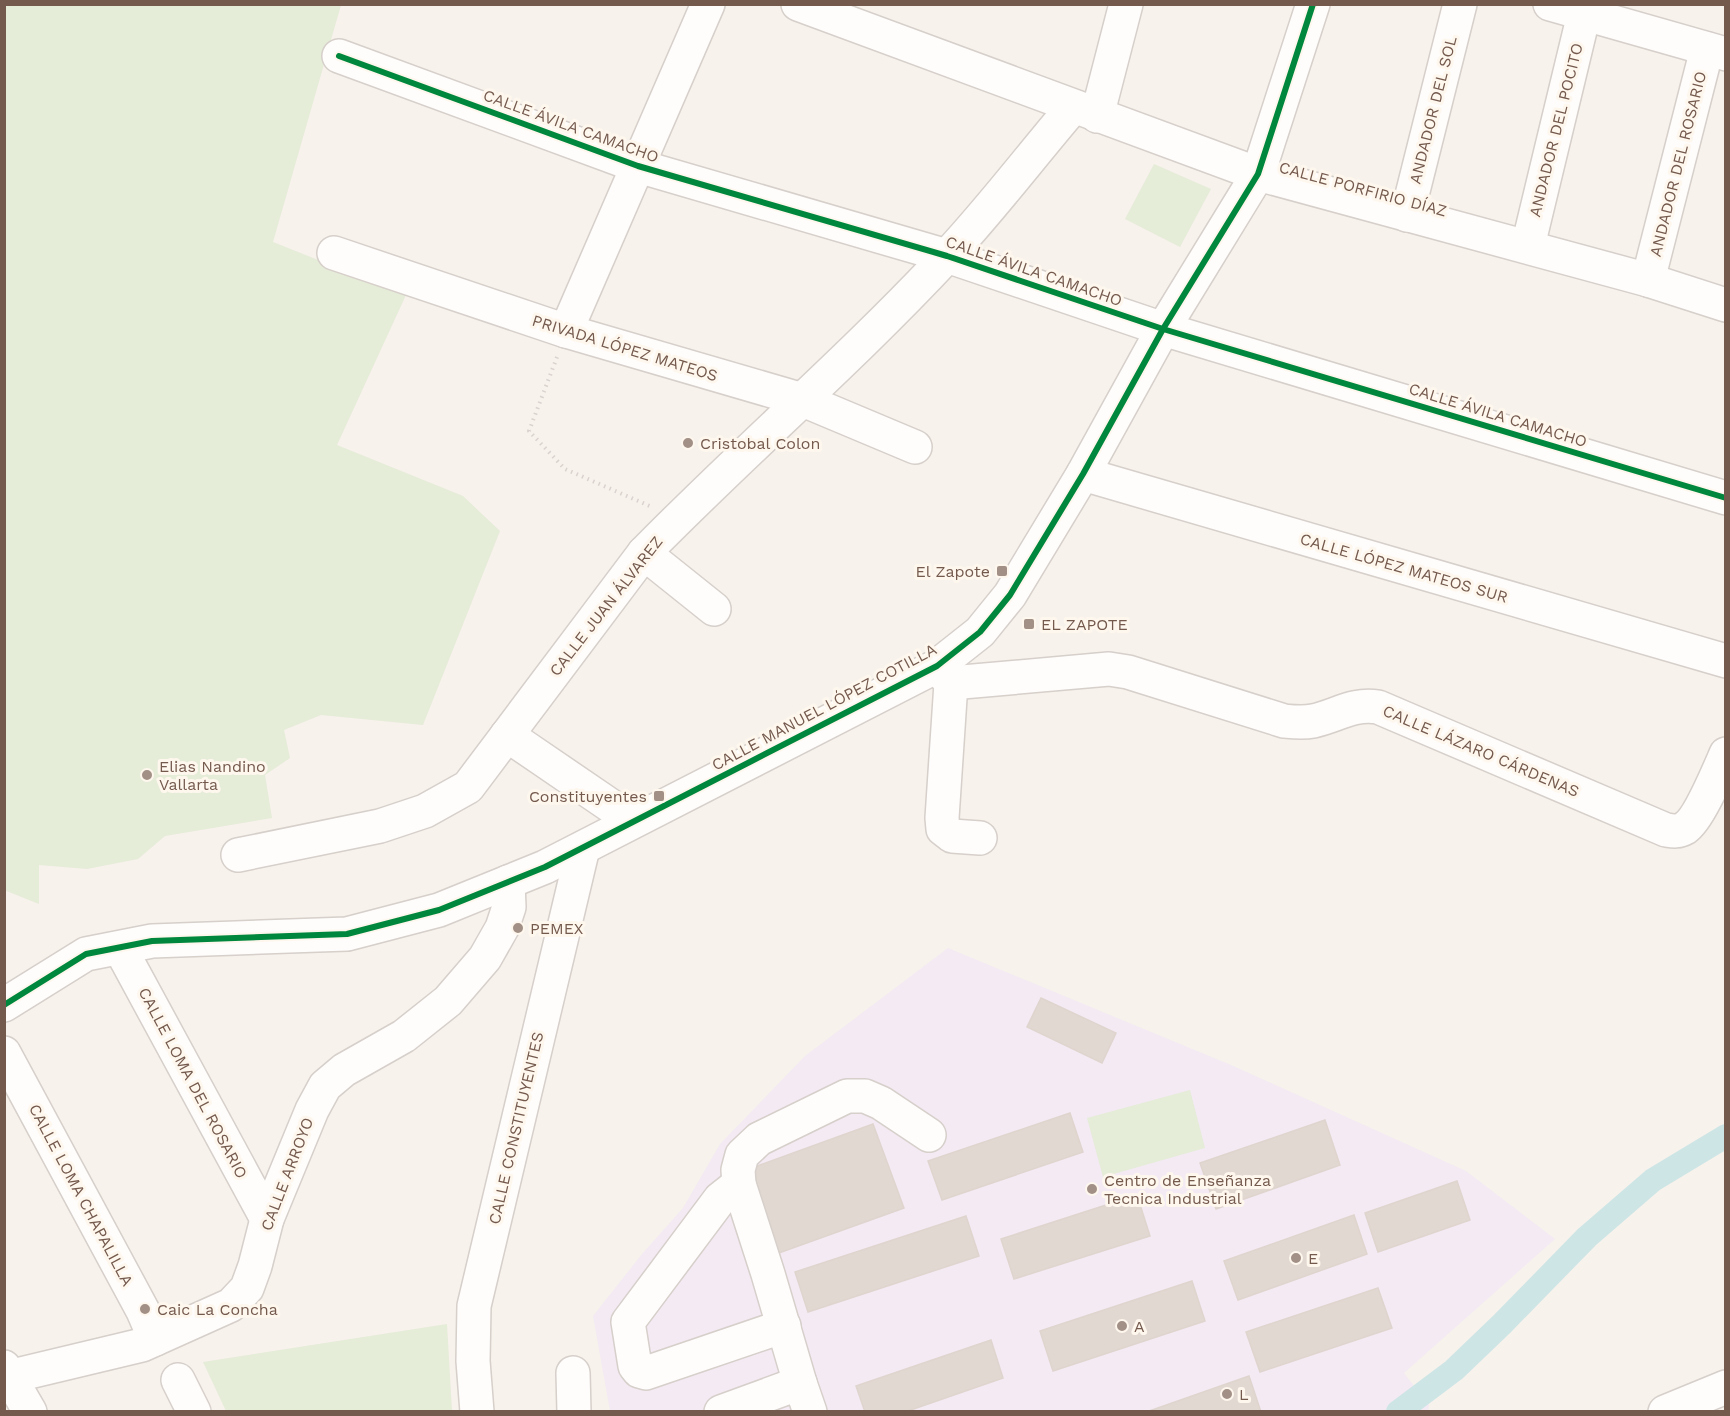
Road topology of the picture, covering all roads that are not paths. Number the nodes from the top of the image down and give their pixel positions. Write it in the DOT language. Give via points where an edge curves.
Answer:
graph roads {
  1 [pos="708,4"];
  2 [pos="798,4"];
  3 [pos="1126,4"];
  4 [pos="1313,4"];
  5 [pos="1460,4"];
  6 [pos="1550,4"];
  7 [pos="1604,13"];
  8 [pos="1716,51"];
  9 [pos="339,56"];
  10 [pos="1085,111"];
  11 [pos="638,166"];
  12 [pos="1258,174"];
  13 [pos="1407,215"];
  14 [pos="1528,246"];
  15 [pos="334,253"];
  16 [pos="947,256"];
  17 [pos="1648,280"];
  18 [pos="1725,306"];
  19 [pos="1163,329"];
  20 [pos="566,331"];
  21 [pos="803,400"];
  22 [pos="915,447"];
  23 [pos="1083,474"];
  24 [pos="1725,498"];
  25 [pos="644,553"];
  26 [pos="714,609"];
  27 [pos="1725,661"];
  28 [pos="944,675"];
  29 [pos="507,735"];
  30 [pos="1725,754"];
  31 [pos="1718,794"];
  32 [pos="633,821"];
  33 [pos="980,838"];
  34 [pos="583,848"];
  35 [pos="238,855"];
  36 [pos="508,882"];
  37 [pos="120,948"];
  38 [pos="4,1005"];
  39 [pos="4,1053"];
  40 [pos="929,1135"];
  41 [pos="739,1184"];
  42 [pos="267,1219"];
  43 [pos="784,1326"];
  44 [pos="155,1339"];
  45 [pos="573,1372"];
  46 [pos="6,1374"];
  47 [pos="178,1380"];
  48 [pos="1725,1387"];
  49 [pos="805,1397"];
  50 [pos="30,1412"];
  51 [pos="194,1412"];
  52 [pos="477,1412"];
  53 [pos="574,1412"];
  54 [pos="721,1412"];
  55 [pos="1665,1412"];
  1 -- 11 [label="street"];
  2 -- 10 [label="street, CALLE PORFIRIO DÍAZ"];
  3 -- 10 [label="street, CALLE JUAN ÁLVAREZ"];
  4 -- 12 [label="street, CALLE MANUEL LÓPEZ COTILLA"];
  5 -- 13 [label="street, ANDADOR DEL SOL"];
  6 -- 7 [label="street"];
  7 -- 8 [label="street"];
  7 -- 14 [label="street, ANDADOR DEL POCITO"];
  8 -- 17 [label="street, ANDADOR DEL ROSARIO"];
  9 -- 11 [label="street, CALLE ÁVILA CAMACHO"];
  10 -- 12 [label="street, CALLE PORFIRIO DÍAZ"];
  10 -- 16 [label="street, CALLE JUAN ÁLVAREZ"];
  11 -- 16 [label="street, CALLE ÁVILA CAMACHO"];
  11 -- 20 [label="street"];
  12 -- 13 [label="street, CALLE PORFIRIO DÍAZ"];
  12 -- 19 [label="street, CALLE MANUEL LÓPEZ COTILLA"];
  13 -- 14 [label="street, CALLE PORFIRIO DÍAZ"];
  14 -- 17 [label="street, CALLE PORFIRIO DÍAZ"];
  15 -- 20 [label="street, PRIVADA LÓPEZ MATEOS"];
  16 -- 19 [label="street, CALLE ÁVILA CAMACHO"];
  16 -- 21 [label="street, CALLE JUAN ÁLVAREZ"];
  17 -- 18 [label="street, CALLE PORFIRIO DÍAZ"];
  19 -- 23 [label="street, CALLE MANUEL LÓPEZ COTILLA"];
  19 -- 24 [label="street, CALLE ÁVILA CAMACHO"];
  20 -- 21 [label="street, PRIVADA LÓPEZ MATEOS"];
  21 -- 22 [label="street, PRIVADA LÓPEZ MATEOS"];
  21 -- 25 [label="street, CALLE JUAN ÁLVAREZ"];
  23 -- 27 [label="street, CALLE LÓPEZ MATEOS SUR"];
  23 -- 28 [label="street, CALLE MANUEL LÓPEZ COTILLA" via="1010,595"];
  25 -- 26 [label="street"];
  25 -- 29 [label="street, CALLE JUAN ÁLVAREZ"];
  28 -- 31 [label="street, CALLE LÁZARO CÁRDENAS" via="1109,669 1300,723 1352,707 1378,707 1666,830 1686,827"];
  28 -- 32 [label="street, CALLE MANUEL LÓPEZ COTILLA"];
  28 -- 33 [label="street" via="943,829 952,836"];
  29 -- 32 [label="street"];
  29 -- 35 [label="street, CALLE JUAN ÁLVAREZ" via="468,787 425,811 380,826"];
  30 -- 31 [label="street"];
  32 -- 34 [label="street, CALLE MANUEL LÓPEZ COTILLA"];
  34 -- 36 [label="street, CALLE MANUEL LÓPEZ COTILLA"];
  34 -- 52 [label="street, CALLE CONSTITUYENTES" via="474,1306"];
  36 -- 37 [label="street, CALLE MANUEL LÓPEZ COTILLA" via="439,910 347,934 152,941"];
  36 -- 42 [label="street, CALLE ARROYO" via="509,907 502,928 485,958 448,1001 404,1036 344,1070 325,1086"];
  37 -- 38 [label="street, CALLE MANUEL LÓPEZ COTILLA" via="86,954"];
  37 -- 42 [label="street, CALLE LOMA DEL ROSARIO"];
  39 -- 44 [label="street, CALLE LOMA CHAPALILLA"];
  40 -- 41 [label="street" via="881,1103 865,1096 847,1096 759,1139 742,1155"];
  41 -- 43 [label="street"];
  41 -- 43 [label="street" via="720,1199 628,1323 635,1366 646,1373"];
  42 -- 44 [label="street, CALLE ARROYO" via="247,1288 231,1305"];
  43 -- 49 [label="street"];
  44 -- 46 [label="street, CALLE ARROYO"];
  45 -- 53 [label="street"];
  46 -- 50 [label="street"];
  47 -- 51 [label="street"];
  48 -- 55 [label="street"];
  49 -- 54 [label="street"];
}
